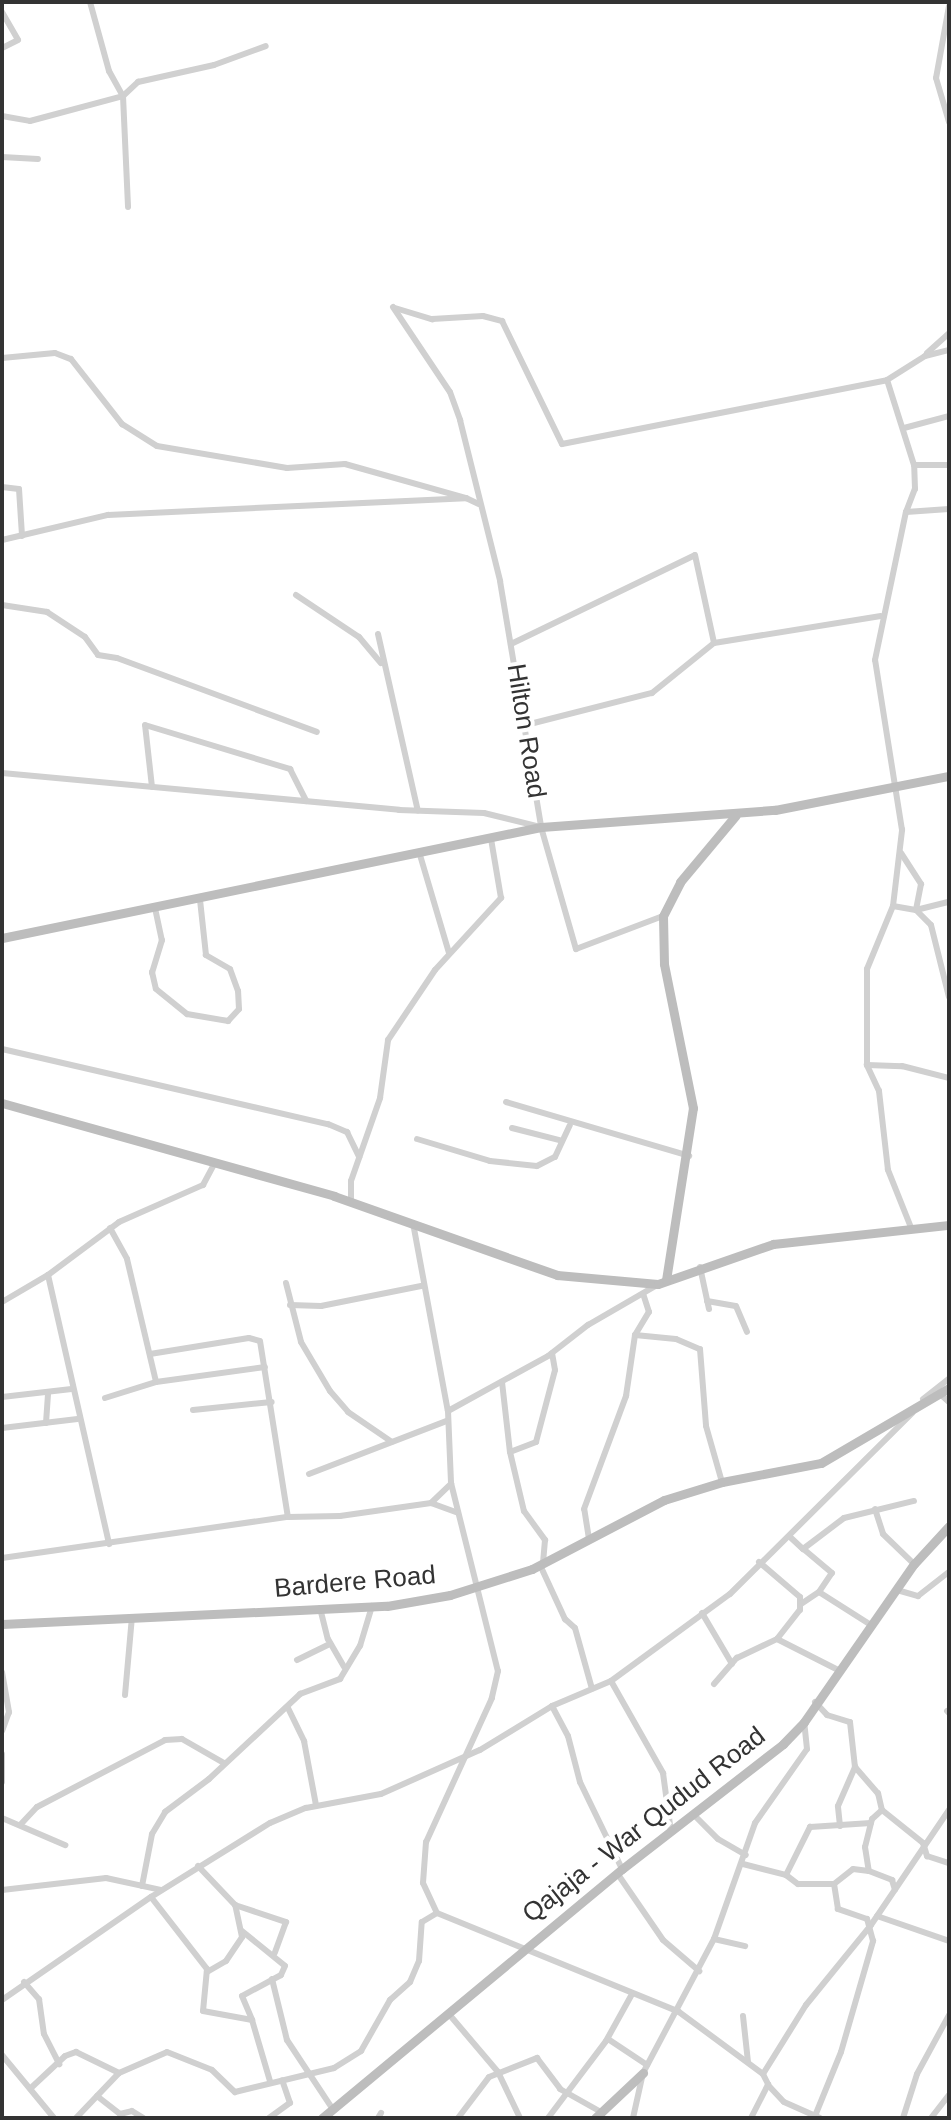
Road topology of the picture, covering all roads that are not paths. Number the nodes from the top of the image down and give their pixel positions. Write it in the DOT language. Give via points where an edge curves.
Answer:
graph roads {
  1 [pos="90,2"];
  2 [pos="949,6"];
  3 [pos="2,12"];
  4 [pos="266,46"];
  5 [pos="2,48"];
  6 [pos="123,96"];
  7 [pos="2,116"];
  8 [pos="948,117"];
  9 [pos="2,157"];
  10 [pos="38,159"];
  11 [pos="128,207"];
  12 [pos="949,333"];
  13 [pos="949,350"];
  14 [pos="925,356"];
  15 [pos="2,358"];
  16 [pos="887,380"];
  17 [pos="949,416"];
  18 [pos="904,428"];
  19 [pos="914,465"];
  20 [pos="949,465"];
  21 [pos="2,487"];
  22 [pos="466,498"];
  23 [pos="479,504"];
  24 [pos="949,509"];
  25 [pos="906,512"];
  26 [pos="22,536"];
  27 [pos="2,540"];
  28 [pos="296,595"];
  29 [pos="2,605"];
  30 [pos="881,616"];
  31 [pos="378,634"];
  32 [pos="714,643"];
  33 [pos="511,644"];
  34 [pos="386,674"];
  35 [pos="526,725"];
  36 [pos="317,732"];
  37 [pos="2,773"];
  38 [pos="949,776"];
  39 [pos="892,786"];
  40 [pos="152,787"];
  41 [pos="306,801"];
  42 [pos="418,811"];
  43 [pos="736,815"];
  44 [pos="541,827"];
  45 [pos="491,839"];
  46 [pos="900,850"];
  47 [pos="420,855"];
  48 [pos="200,900"];
  49 [pos="949,902"];
  50 [pos="893,906"];
  51 [pos="155,908"];
  52 [pos="916,910"];
  53 [pos="663,916"];
  54 [pos="2,938"];
  55 [pos="449,953"];
  56 [pos="949,997"];
  57 [pos="2,1049"];
  58 [pos="867,1065"];
  59 [pos="949,1078"];
  60 [pos="506,1102"];
  61 [pos="2,1103"];
  62 [pos="570,1125"];
  63 [pos="512,1128"];
  64 [pos="417,1139"];
  65 [pos="559,1140"];
  66 [pos="689,1156"];
  67 [pos="359,1157"];
  68 [pos="214,1164"];
  69 [pos="351,1181"];
  70 [pos="334,1196"];
  71 [pos="351,1202"];
  72 [pos="413,1223"];
  73 [pos="949,1225"];
  74 [pos="110,1228"];
  75 [pos="912,1230"];
  76 [pos="700,1267"];
  77 [pos="48,1275"];
  78 [pos="662,1282"];
  79 [pos="286,1283"];
  80 [pos="421,1286"];
  81 [pos="643,1294"];
  82 [pos="707,1301"];
  83 [pos="2,1302"];
  84 [pos="290,1305"];
  85 [pos="709,1309"];
  86 [pos="747,1332"];
  87 [pos="635,1335"];
  88 [pos="552,1353"];
  89 [pos="150,1354"];
  90 [pos="265,1367"];
  91 [pos="949,1379"];
  92 [pos="156,1382"];
  93 [pos="502,1382"];
  94 [pos="949,1388"];
  95 [pos="72,1389"];
  96 [pos="48,1392"];
  97 [pos="939,1393"];
  98 [pos="2,1397"];
  99 [pos="105,1398"];
  100 [pos="272,1402"];
  101 [pos="949,1402"];
  102 [pos="912,1406"];
  103 [pos="193,1410"];
  104 [pos="448,1411"];
  105 [pos="77,1419"];
  106 [pos="446,1421"];
  107 [pos="46,1423"];
  108 [pos="2,1428"];
  109 [pos="392,1442"];
  110 [pos="510,1452"];
  111 [pos="309,1474"];
  112 [pos="722,1482"];
  113 [pos="451,1484"];
  114 [pos="914,1501"];
  115 [pos="431,1503"];
  116 [pos="875,1509"];
  117 [pos="456,1512"];
  118 [pos="288,1517"];
  119 [pos="949,1526"];
  120 [pos="789,1536"];
  121 [pos="589,1539"];
  122 [pos="109,1544"];
  123 [pos="803,1549"];
  124 [pos="2,1558"];
  125 [pos="759,1562"];
  126 [pos="541,1563"];
  127 [pos="914,1564"];
  128 [pos="949,1572"];
  129 [pos="477,1587"];
  130 [pos="897,1590"];
  131 [pos="819,1592"];
  132 [pos="801,1604"];
  133 [pos="372,1605"];
  134 [pos="320,1606"];
  135 [pos="702,1613"];
  136 [pos="132,1617"];
  137 [pos="2,1624"];
  138 [pos="871,1625"];
  139 [pos="777,1639"];
  140 [pos="330,1644"];
  141 [pos="297,1660"];
  142 [pos="732,1664"];
  143 [pos="344,1667"];
  144 [pos="838,1670"];
  145 [pos="2,1672"];
  146 [pos="611,1681"];
  147 [pos="714,1684"];
  148 [pos="592,1689"];
  149 [pos="125,1695"];
  150 [pos="815,1702"];
  151 [pos="552,1706"];
  152 [pos="288,1708"];
  153 [pos="804,1722"];
  154 [pos="2,1731"];
  155 [pos="2,1754"];
  156 [pos="465,1757"];
  157 [pos="224,1763"];
  158 [pos="855,1767"];
  159 [pos="2,1782"];
  160 [pos="316,1805"];
  161 [pos="882,1810"];
  162 [pos="949,1810"];
  163 [pos="694,1815"];
  164 [pos="2,1818"];
  165 [pos="871,1823"];
  166 [pos="21,1824"];
  167 [pos="840,1826"];
  168 [pos="671,1832"];
  169 [pos="65,1845"];
  170 [pos="922,1850"];
  171 [pos="746,1855"];
  172 [pos="949,1863"];
  173 [pos="743,1864"];
  174 [pos="198,1866"];
  175 [pos="619,1871"];
  176 [pos="869,1871"];
  177 [pos="786,1875"];
  178 [pos="834,1884"];
  179 [pos="142,1886"];
  180 [pos="2,1890"];
  181 [pos="161,1890"];
  182 [pos="895,1890"];
  183 [pos="151,1897"];
  184 [pos="235,1905"];
  185 [pos="437,1913"];
  186 [pos="877,1916"];
  187 [pos="871,1925"];
  188 [pos="242,1931"];
  189 [pos="714,1939"];
  190 [pos="949,1941"];
  191 [pos="745,1946"];
  192 [pos="523,1950"];
  193 [pos="275,1953"];
  194 [pos="699,1971"];
  195 [pos="207,1972"];
  196 [pos="272,1979"];
  197 [pos="24,1982"];
  198 [pos="632,1994"];
  199 [pos="2,2000"];
  200 [pos="447,2012"];
  201 [pos="679,2012"];
  202 [pos="949,2015"];
  203 [pos="743,2016"];
  204 [pos="252,2020"];
  205 [pos="608,2039"];
  206 [pos="2,2055"];
  207 [pos="748,2062"];
  208 [pos="59,2064"];
  209 [pos="645,2069"];
  210 [pos="498,2072"];
  211 [pos="119,2073"];
  212 [pos="307,2074"];
  213 [pos="763,2074"];
  214 [pos="282,2080"];
  215 [pos="270,2081"];
  216 [pos="768,2084"];
  217 [pos="32,2087"];
  218 [pos="569,2095"];
  219 [pos="949,2095"];
  220 [pos="97,2096"];
  221 [pos="332,2108"];
  222 [pos="598,2115"];
  223 [pos="818,2117"];
  224 [pos="54,2118"];
  225 [pos="76,2118"];
  226 [pos="143,2118"];
  227 [pos="269,2118"];
  228 [pos="322,2118"];
  229 [pos="458,2118"];
  230 [pos="520,2118"];
  231 [pos="548,2118"];
  232 [pos="633,2118"];
  233 [pos="751,2118"];
  234 [pos="903,2118"];
  235 [pos="931,2118"];
  1 -- 6 [label="street" via="109,71"];
  2 -- 8 [label="street" via="936,78"];
  3 -- 5 [label="street" via="18,40"];
  4 -- 6 [label="street" via="214,65 138,82"];
  6 -- 7 [label="street" via="30,121"];
  6 -- 11 [label="street"];
  9 -- 10 [label="street"];
  12 -- 14 [label="street"];
  13 -- 14 [label="street"];
  14 -- 16 [label="street"];
  15 -- 22 [label="street" via="55,353 71,359 122,424 157,446 287,468 345,464"];
  16 -- 18 [label="street"];
  16 -- 23 [label="street, Hilton Road" via="562,444 502,321 483,316 432,319 393,307 450,392"];
  17 -- 18 [label="street"];
  18 -- 19 [label="street"];
  19 -- 20 [label="street"];
  19 -- 25 [label="street" via="915,489"];
  21 -- 26 [label="street" via="19,489"];
  22 -- 23 [label="street"];
  22 -- 26 [label="street" via="108,515"];
  23 -- 33 [label="street, Hilton Road"];
  24 -- 25 [label="street"];
  25 -- 30 [label="street"];
  26 -- 27 [label="street"];
  28 -- 34 [label="street" via="359,637"];
  29 -- 36 [label="street" via="47,612 85,637 98,655"];
  30 -- 32 [label="street"];
  30 -- 39 [label="street" via="875,660"];
  31 -- 34 [label="street"];
  32 -- 33 [label="street" via="695,555"];
  32 -- 35 [label="street" via="652,693"];
  33 -- 35 [label="street, Hilton Road"];
  34 -- 42 [label="street"];
  35 -- 44 [label="street, Hilton Road"];
  37 -- 40 [label="street, Hilton Road"];
  38 -- 39 [label="street"];
  39 -- 43 [label="street"];
  39 -- 46 [label="street" via="901,802"];
  40 -- 41 [label="street, Hilton Road"];
  40 -- 41 [label="street" via="145,725 290,769"];
  41 -- 42 [label="street, Hilton Road"];
  42 -- 44 [label="street, Hilton Road" via="495,815"];
  43 -- 44 [label="street"];
  43 -- 53 [label="street" via="680,882"];
  44 -- 45 [label="street"];
  44 -- 53 [label="street" via="576,949"];
  45 -- 47 [label="street"];
  45 -- 55 [label="street" via="501,898"];
  46 -- 50 [label="street"];
  46 -- 52 [label="street" via="921,884"];
  47 -- 48 [label="street"];
  47 -- 55 [label="street"];
  48 -- 51 [label="street"];
  48 -- 51 [label="street" via="206,955 230,969 238,991 239,1009 228,1021 187,1014 156,989 152,972 162,940"];
  49 -- 52 [label="street"];
  50 -- 52 [label="street"];
  50 -- 58 [label="street" via="867,969"];
  51 -- 54 [label="street"];
  52 -- 56 [label="street" via="931,925"];
  53 -- 66 [label="street" via="664,964 693,1108"];
  55 -- 67 [label="street" via="388,1040 380,1098"];
  57 -- 67 [label="street" via="328,1124 347,1132"];
  58 -- 59 [label="street" via="902,1066"];
  58 -- 75 [label="street" via="879,1091 888,1170"];
  60 -- 62 [label="street"];
  61 -- 68 [label="street"];
  62 -- 65 [label="street"];
  62 -- 66 [label="street"];
  63 -- 65 [label="street" via="548,1142"];
  64 -- 65 [label="street" via="490,1161 537,1166 555,1157"];
  66 -- 78 [label="street"];
  67 -- 69 [label="street"];
  68 -- 70 [label="street"];
  68 -- 74 [label="street" via="203,1185"];
  69 -- 70 [label="street"];
  69 -- 71 [label="street"];
  70 -- 71 [label="street"];
  71 -- 72 [label="street"];
  72 -- 78 [label="street" via="557,1275"];
  72 -- 80 [label="street"];
  73 -- 75 [label="street"];
  74 -- 77 [label="street"];
  74 -- 89 [label="street" via="127,1259"];
  75 -- 76 [label="street" via="773,1244"];
  76 -- 78 [label="street"];
  76 -- 82 [label="street"];
  77 -- 83 [label="street"];
  77 -- 95 [label="street"];
  78 -- 81 [label="street"];
  79 -- 84 [label="street"];
  80 -- 84 [label="street" via="315,1307"];
  80 -- 104 [label="street"];
  81 -- 87 [label="street" via="649,1312"];
  81 -- 88 [label="street"];
  82 -- 85 [label="street"];
  82 -- 86 [label="street" via="736,1306"];
  84 -- 109 [label="street" via="301,1342 330,1391 348,1412"];
  87 -- 112 [label="street" via="676,1339 700,1349 706,1426"];
  87 -- 121 [label="street" via="626,1396 584,1509"];
  88 -- 93 [label="street"];
  88 -- 110 [label="street" via="555,1370 536,1442"];
  89 -- 90 [label="street" via="255,1338"];
  89 -- 92 [label="street"];
  90 -- 92 [label="street"];
  90 -- 100 [label="street"];
  91 -- 102 [label="street"];
  92 -- 99 [label="street"];
  93 -- 104 [label="street"];
  93 -- 110 [label="street"];
  94 -- 97 [label="street, Bardere Road"];
  95 -- 96 [label="street"];
  95 -- 105 [label="street"];
  96 -- 98 [label="street"];
  96 -- 107 [label="street"];
  97 -- 101 [label="street"];
  97 -- 102 [label="street, Bardere Road"];
  100 -- 103 [label="street"];
  100 -- 118 [label="street"];
  102 -- 112 [label="street, Bardere Road" via="821,1463"];
  102 -- 120 [label="street" via="913,1412 879,1450"];
  104 -- 106 [label="street"];
  105 -- 107 [label="street"];
  105 -- 122 [label="street"];
  106 -- 109 [label="street"];
  106 -- 113 [label="street"];
  107 -- 108 [label="street"];
  109 -- 111 [label="street"];
  110 -- 126 [label="street" via="524,1511 545,1540"];
  112 -- 121 [label="street, Bardere Road" via="656,1503"];
  113 -- 115 [label="street"];
  113 -- 117 [label="street"];
  114 -- 116 [label="street"];
  115 -- 117 [label="street"];
  115 -- 118 [label="street" via="340,1516"];
  116 -- 123 [label="street" via="844,1518"];
  116 -- 127 [label="street" via="883,1534"];
  117 -- 129 [label="street"];
  118 -- 122 [label="street"];
  119 -- 127 [label="street, Qajaja - War Qudud Road"];
  120 -- 123 [label="street"];
  120 -- 125 [label="street"];
  121 -- 126 [label="street, Bardere Road"];
  122 -- 124 [label="street"];
  123 -- 131 [label="street" via="832,1570"];
  125 -- 132 [label="street" via="800,1597"];
  125 -- 135 [label="street" via="730,1594"];
  126 -- 129 [label="street, Bardere Road"];
  126 -- 148 [label="street" via="565,1619 575,1628"];
  127 -- 130 [label="street, Qajaja - War Qudud Road"];
  128 -- 130 [label="street" via="918,1596"];
  129 -- 133 [label="street, Bardere Road" via="418,1603"];
  129 -- 156 [label="street" via="498,1671"];
  130 -- 138 [label="street, Qajaja - War Qudud Road"];
  131 -- 132 [label="street"];
  131 -- 138 [label="street"];
  132 -- 139 [label="street"];
  133 -- 134 [label="street, Bardere Road"];
  133 -- 143 [label="street" via="360,1646"];
  134 -- 136 [label="street, Bardere Road"];
  134 -- 140 [label="street"];
  135 -- 142 [label="street"];
  135 -- 146 [label="street"];
  136 -- 137 [label="street, Bardere Road"];
  136 -- 149 [label="street"];
  138 -- 144 [label="street, Qajaja - War Qudud Road"];
  139 -- 142 [label="street"];
  139 -- 144 [label="street"];
  140 -- 141 [label="street"];
  140 -- 143 [label="street"];
  142 -- 147 [label="street"];
  143 -- 152 [label="street" via="336,1682 304,1691"];
  144 -- 150 [label="street, Qajaja - War Qudud Road"];
  145 -- 154 [label="street" via="9,1705"];
  146 -- 148 [label="street"];
  146 -- 168 [label="street" via="663,1773"];
  148 -- 151 [label="street"];
  150 -- 153 [label="street, Qajaja - War Qudud Road"];
  150 -- 158 [label="street" via="827,1715 850,1722"];
  151 -- 156 [label="street"];
  151 -- 175 [label="street"];
  152 -- 157 [label="street"];
  152 -- 160 [label="street" via="304,1741"];
  153 -- 163 [label="street, Qajaja - War Qudud Road"];
  153 -- 171 [label="street" via="807,1749 755,1823"];
  155 -- 159 [label="street"];
  156 -- 160 [label="street" via="381,1794"];
  156 -- 185 [label="street" via="426,1842 423,1883"];
  157 -- 166 [label="street" via="182,1739 165,1740 37,1807"];
  157 -- 179 [label="street" via="161,1817"];
  158 -- 161 [label="street" via="868,1776"];
  158 -- 167 [label="street" via="838,1806"];
  160 -- 174 [label="street" via="270,1823"];
  161 -- 165 [label="street"];
  161 -- 170 [label="street" via="923,1843"];
  162 -- 170 [label="street"];
  163 -- 168 [label="street, Qajaja - War Qudud Road"];
  163 -- 171 [label="street" via="718,1839"];
  164 -- 166 [label="street"];
  165 -- 167 [label="street"];
  165 -- 176 [label="street" via="864,1857"];
  166 -- 169 [label="street"];
  167 -- 177 [label="street" via="810,1827"];
  168 -- 175 [label="street, Qajaja - War Qudud Road"];
  170 -- 172 [label="street"];
  170 -- 182 [label="street"];
  171 -- 173 [label="street"];
  173 -- 177 [label="street"];
  173 -- 189 [label="street"];
  174 -- 181 [label="street"];
  174 -- 184 [label="street"];
  175 -- 192 [label="street, Qajaja - War Qudud Road"];
  175 -- 194 [label="street" via="663,1940"];
  176 -- 178 [label="street" via="853,1869"];
  176 -- 182 [label="street" via="892,1880"];
  177 -- 178 [label="street" via="798,1884"];
  178 -- 187 [label="street" via="838,1909"];
  179 -- 180 [label="street" via="106,1878"];
  179 -- 181 [label="street"];
  181 -- 183 [label="street"];
  182 -- 186 [label="street"];
  183 -- 195 [label="street"];
  183 -- 197 [label="street"];
  184 -- 188 [label="street"];
  184 -- 193 [label="street" via="286,1922"];
  185 -- 192 [label="street"];
  185 -- 212 [label="street" via="422,1922 419,1961 410,1982 390,2000 361,2051 334,2068"];
  186 -- 187 [label="street"];
  186 -- 190 [label="street"];
  187 -- 213 [label="street" via="806,2005"];
  187 -- 223 [label="street" via="868,1963"];
  188 -- 193 [label="street"];
  188 -- 195 [label="street" via="226,1961"];
  189 -- 191 [label="street"];
  189 -- 194 [label="street"];
  192 -- 198 [label="street"];
  192 -- 200 [label="street, Qajaja - War Qudud Road"];
  193 -- 196 [label="street" via="284,1970"];
  194 -- 201 [label="street"];
  195 -- 204 [label="street" via="203,2011"];
  196 -- 204 [label="street" via="242,1996"];
  196 -- 212 [label="street" via="287,2040"];
  197 -- 199 [label="street"];
  197 -- 208 [label="street" via="39,1999 44,2034"];
  198 -- 201 [label="street"];
  198 -- 205 [label="street"];
  200 -- 210 [label="street"];
  200 -- 221 [label="street, Qajaja - War Qudud Road"];
  201 -- 207 [label="street"];
  201 -- 209 [label="street"];
  202 -- 234 [label="street" via="921,2064"];
  203 -- 207 [label="street"];
  204 -- 215 [label="street"];
  205 -- 209 [label="street"];
  205 -- 218 [label="street"];
  206 -- 217 [label="street"];
  207 -- 213 [label="street"];
  208 -- 211 [label="street" via="80,2052"];
  208 -- 217 [label="street"];
  209 -- 222 [label="street"];
  209 -- 232 [label="street"];
  210 -- 218 [label="street" via="537,2058"];
  210 -- 229 [label="street" via="479,2087"];
  210 -- 230 [label="street"];
  211 -- 215 [label="street" via="167,2052 212,2070 235,2092"];
  211 -- 220 [label="street"];
  212 -- 214 [label="street"];
  212 -- 221 [label="street"];
  213 -- 216 [label="street"];
  214 -- 215 [label="street"];
  214 -- 227 [label="street" via="290,2103"];
  216 -- 223 [label="street" via="784,2102"];
  216 -- 233 [label="street"];
  217 -- 224 [label="street"];
  218 -- 222 [label="street"];
  218 -- 231 [label="street"];
  219 -- 235 [label="street"];
  220 -- 225 [label="street"];
  220 -- 226 [label="street" via="120,2114 132,2111"];
  221 -- 228 [label="street, Qajaja - War Qudud Road"];
}
